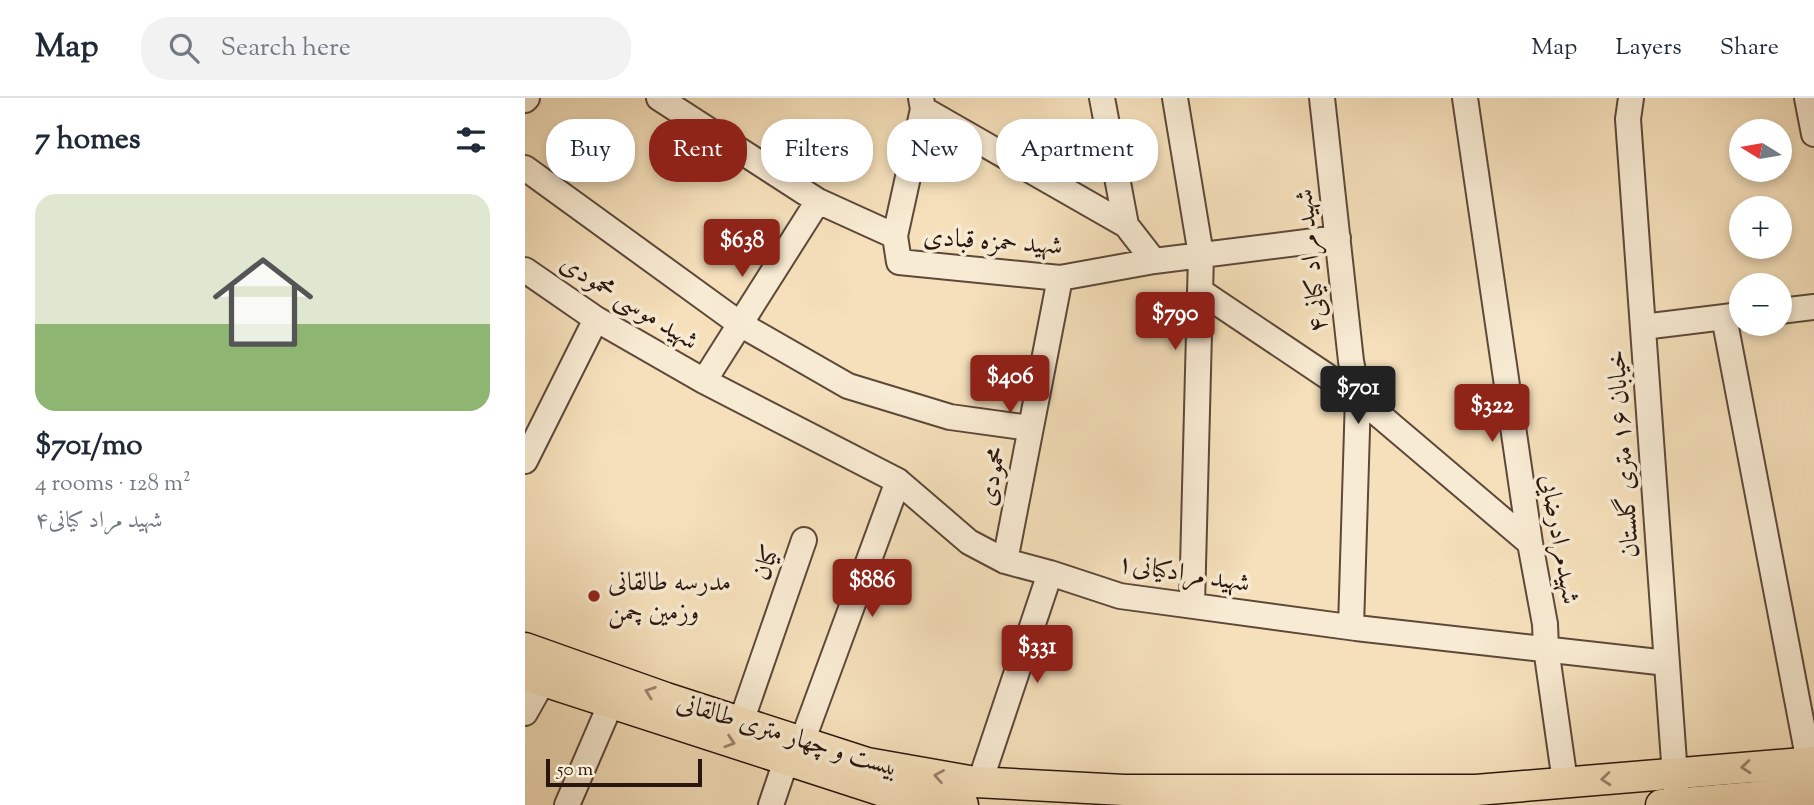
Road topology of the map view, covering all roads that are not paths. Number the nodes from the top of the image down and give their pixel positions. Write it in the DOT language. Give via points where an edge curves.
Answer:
graph roads {
  1 [pos="659,98"];
  2 [pos="1102,98"];
  3 [pos="1175,98"];
  4 [pos="1322,98"];
  5 [pos="1465,98"];
  6 [pos="1631,98"];
  7 [pos="1807,98"];
  8 [pos="922,103"];
  9 [pos="1814,134"];
  10 [pos="525,168"];
  11 [pos="818,201"];
  12 [pos="1126,225"];
  13 [pos="895,236"];
  14 [pos="1338,238"];
  15 [pos="1201,255"];
  16 [pos="1154,261"];
  17 [pos="525,270"];
  18 [pos="1060,278"];
  19 [pos="1200,291"];
  20 [pos="1814,307"];
  21 [pos="1792,310"];
  22 [pos="1729,316"];
  23 [pos="596,319"];
  24 [pos="740,324"];
  25 [pos="1643,327"];
  26 [pos="1736,336"];
  27 [pos="704,381"];
  28 [pos="1358,397"];
  29 [pos="1030,428"];
  30 [pos="525,461"];
  31 [pos="898,481"];
  32 [pos="804,540"];
  33 [pos="1530,542"];
  34 [pos="1005,561"];
  35 [pos="1050,573"];
  36 [pos="1192,605"];
  37 [pos="1351,627"];
  38 [pos="525,648"];
  39 [pos="1546,648"];
  40 [pos="1667,663"];
  41 [pos="534,678"];
  42 [pos="611,703"];
  43 [pos="525,713"];
  44 [pos="741,722"];
  45 [pos="794,747"];
  46 [pos="1812,762"];
  47 [pos="1674,773"];
  48 [pos="1565,782"];
  49 [pos="1814,792"];
  50 [pos="971,794"];
  51 [pos="889,799"];
  52 [pos="1672,804"];
  53 [pos="567,805"];
  54 [pos="771,805"];
  1 -- 11 [label="street, شهید حمزه قبادی"];
  2 -- 12 [label="street"];
  3 -- 15 [label="street"];
  4 -- 14 [label="street, شهید مراد کیانی۴"];
  5 -- 33 [label="street, شهیدمرادرضایی"];
  6 -- 25 [label="street, خیابان ۱۶ متری گلستان" via="1628,119"];
  7 -- 9 [label="street"];
  8 -- 12 [label="street"];
  8 -- 13 [label="street"];
  10 -- 24 [label="street"];
  11 -- 13 [label="street, شهید حمزه قبادی"];
  11 -- 24 [label="street"];
  12 -- 16 [label="street"];
  13 -- 18 [label="street, شهید حمزه قبادی" via="899,262"];
  14 -- 15 [label="street, شهید حمزه قبادی"];
  14 -- 28 [label="street, شهید مراد کیانی۴"];
  15 -- 16 [label="street, شهید حمزه قبادی"];
  15 -- 19 [label="street"];
  16 -- 18 [label="street, شهید حمزه قبادی"];
  17 -- 23 [label="street, شهید موسی محمودی"];
  18 -- 29 [label="street, محمودی"];
  19 -- 28 [label="street"];
  19 -- 36 [label="street"];
  20 -- 21 [label="street"];
  22 -- 25 [label="street"];
  23 -- 27 [label="street, شهید موسی محمودی"];
  23 -- 30 [label="street"];
  24 -- 27 [label="street"];
  24 -- 29 [label="street" via="848,386 950,417"];
  25 -- 40 [label="street, خیابان ۱۶ متری گلستان"];
  26 -- 46 [label="street"];
  27 -- 31 [label="street, شهید مرادکیانی۱"];
  28 -- 33 [label="street"];
  28 -- 37 [label="street, شهید مراد کیانی۴"];
  29 -- 34 [label="street, محمودی"];
  31 -- 34 [label="street, شهید مرادکیانی۱" via="969,542"];
  31 -- 45 [label="street"];
  32 -- 44 [label="street, کیان"];
  33 -- 39 [label="street, شهیدمرادرضایی"];
  34 -- 35 [label="street, شهید مرادکیانی۱"];
  35 -- 36 [label="street, شهید مرادکیانی۱" via="1120,596"];
  35 -- 50 [label="street"];
  36 -- 37 [label="street, شهید مرادکیانی۱"];
  37 -- 39 [label="street, شهید مرادکیانی۱"];
  44 -- 38 [label="main road, بیست و چهار متری طالقانی, one-way"];
  39 -- 40 [label="street, شهید مرادکیانی۱"];
  39 -- 48 [label="street, شهیدمرادرضایی"];
  40 -- 47 [label="street, خیابان ۱۶ متری گلستان"];
  41 -- 42 [label="main road"];
  41 -- 43 [label="street"];
  42 -- 45 [label="main road, one-way"];
  42 -- 53 [label="street"];
  44 -- 45 [label="main road, بیست و چهار متری طالقانی"];
  50 -- 45 [label="main road, بیست و چهار متری طالقانی, one-way"];
  45 -- 51 [label="main road"];
  45 -- 54 [label="street"];
  46 -- 47 [label="main road, بیست و چهار متری طالقانی, one-way"];
  47 -- 48 [label="main road, بیست و چهار متری طالقانی, one-way"];
  47 -- 52 [label="street, خیابان ۱۶ متری گلستان"];
  48 -- 50 [label="main road, بیست و چهار متری طالقانی" via="1476,790"];
  49 -- 52 [label="main road"];
  50 -- 51 [label="main road"];
}
